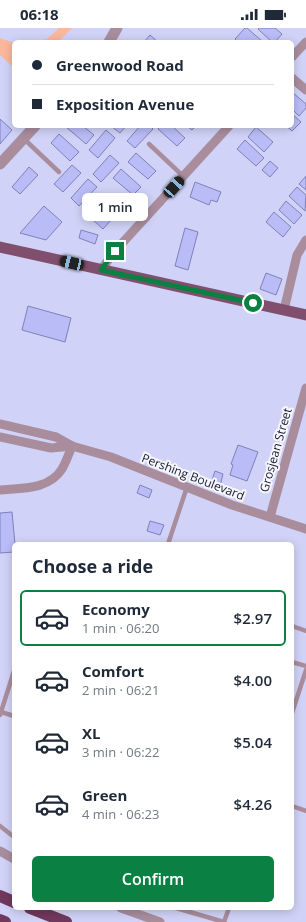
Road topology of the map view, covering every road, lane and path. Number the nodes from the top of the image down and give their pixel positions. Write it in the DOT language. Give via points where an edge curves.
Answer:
graph roads {
  1 [pos="118,28"];
  2 [pos="112,40"];
  3 [pos="306,42"];
  4 [pos="294,55"];
  5 [pos="294,80"];
  6 [pos="306,90"];
  7 [pos="33,128"];
  8 [pos="227,128"];
  9 [pos="23,138"];
  10 [pos="149,144"];
  11 [pos="0,164"];
  12 [pos="59,172"];
  13 [pos="183,176"];
  14 [pos="306,240"];
  15 [pos="0,247"];
  16 [pos="101,270"];
  17 [pos="284,310"];
  18 [pos="306,315"];
  19 [pos="306,388"];
  20 [pos="304,404"];
  21 [pos="0,424"];
  22 [pos="0,437"];
  23 [pos="72,446"];
  24 [pos="187,487"];
  25 [pos="0,490"];
  26 [pos="270,518"];
  27 [pos="306,529"];
  28 [pos="169,542"];
  29 [pos="294,627"];
  30 [pos="306,631"];
  31 [pos="294,663"];
  32 [pos="306,666"];
  33 [pos="306,670"];
  34 [pos="12,677"];
  35 [pos="294,707"];
  36 [pos="1,713"];
  37 [pos="12,716"];
  38 [pos="294,807"];
  39 [pos="306,811"];
  40 [pos="0,826"];
  41 [pos="12,835"];
  42 [pos="0,851"];
  43 [pos="12,858"];
  44 [pos="0,896"];
  45 [pos="12,901"];
  46 [pos="35,910"];
  47 [pos="127,910"];
  48 [pos="183,910"];
  49 [pos="228,910"];
  50 [pos="0,920"];
  51 [pos="5,922"];
  52 [pos="66,922"];
  53 [pos="160,922"];
  54 [pos="224,922"];
  1 -- 2 [label="street"];
  3 -- 4 [label="street"];
  5 -- 6 [label="street"];
  7 -- 9 [label="street"];
  8 -- 13 [label="street"];
  9 -- 11 [label="street"];
  9 -- 12 [label="lane"];
  10 -- 13 [label="lane"];
  13 -- 16 [label="street"];
  14 -- 17 [label="street" via="297,255"];
  15 -- 16 [label="main road"];
  16 -- 17 [label="main road"];
  17 -- 18 [label="main road"];
  19 -- 20 [label="street, Grosjean Street"];
  20 -- 26 [label="street, Grosjean Street"];
  21 -- 23 [label="street, Pershing Boulevard" via="56,437"];
  22 -- 23 [label="street, Pershing Boulevard" via="51,448"];
  23 -- 24 [label="street, Pershing Boulevard"];
  23 -- 25 [label="street" via="62,469 49,482 40,486"];
  24 -- 26 [label="street, Pershing Boulevard"];
  24 -- 28 [label="lane"];
  26 -- 27 [label="street, Pershing Boulevard"];
  29 -- 30 [label="lane"];
  31 -- 32 [label="lane"];
  33 -- 35 [label="lane"];
  34 -- 36 [label="lane"];
  36 -- 37 [label="lane"];
  38 -- 39 [label="lane"];
  40 -- 41 [label="lane"];
  42 -- 43 [label="street"];
  44 -- 45 [label="highway"];
  46 -- 52 [label="highway"];
  47 -- 53 [label="street"];
  48 -- 54 [label="lane"];
  49 -- 54 [label="lane"];
  50 -- 51 [label="highway"];
}
